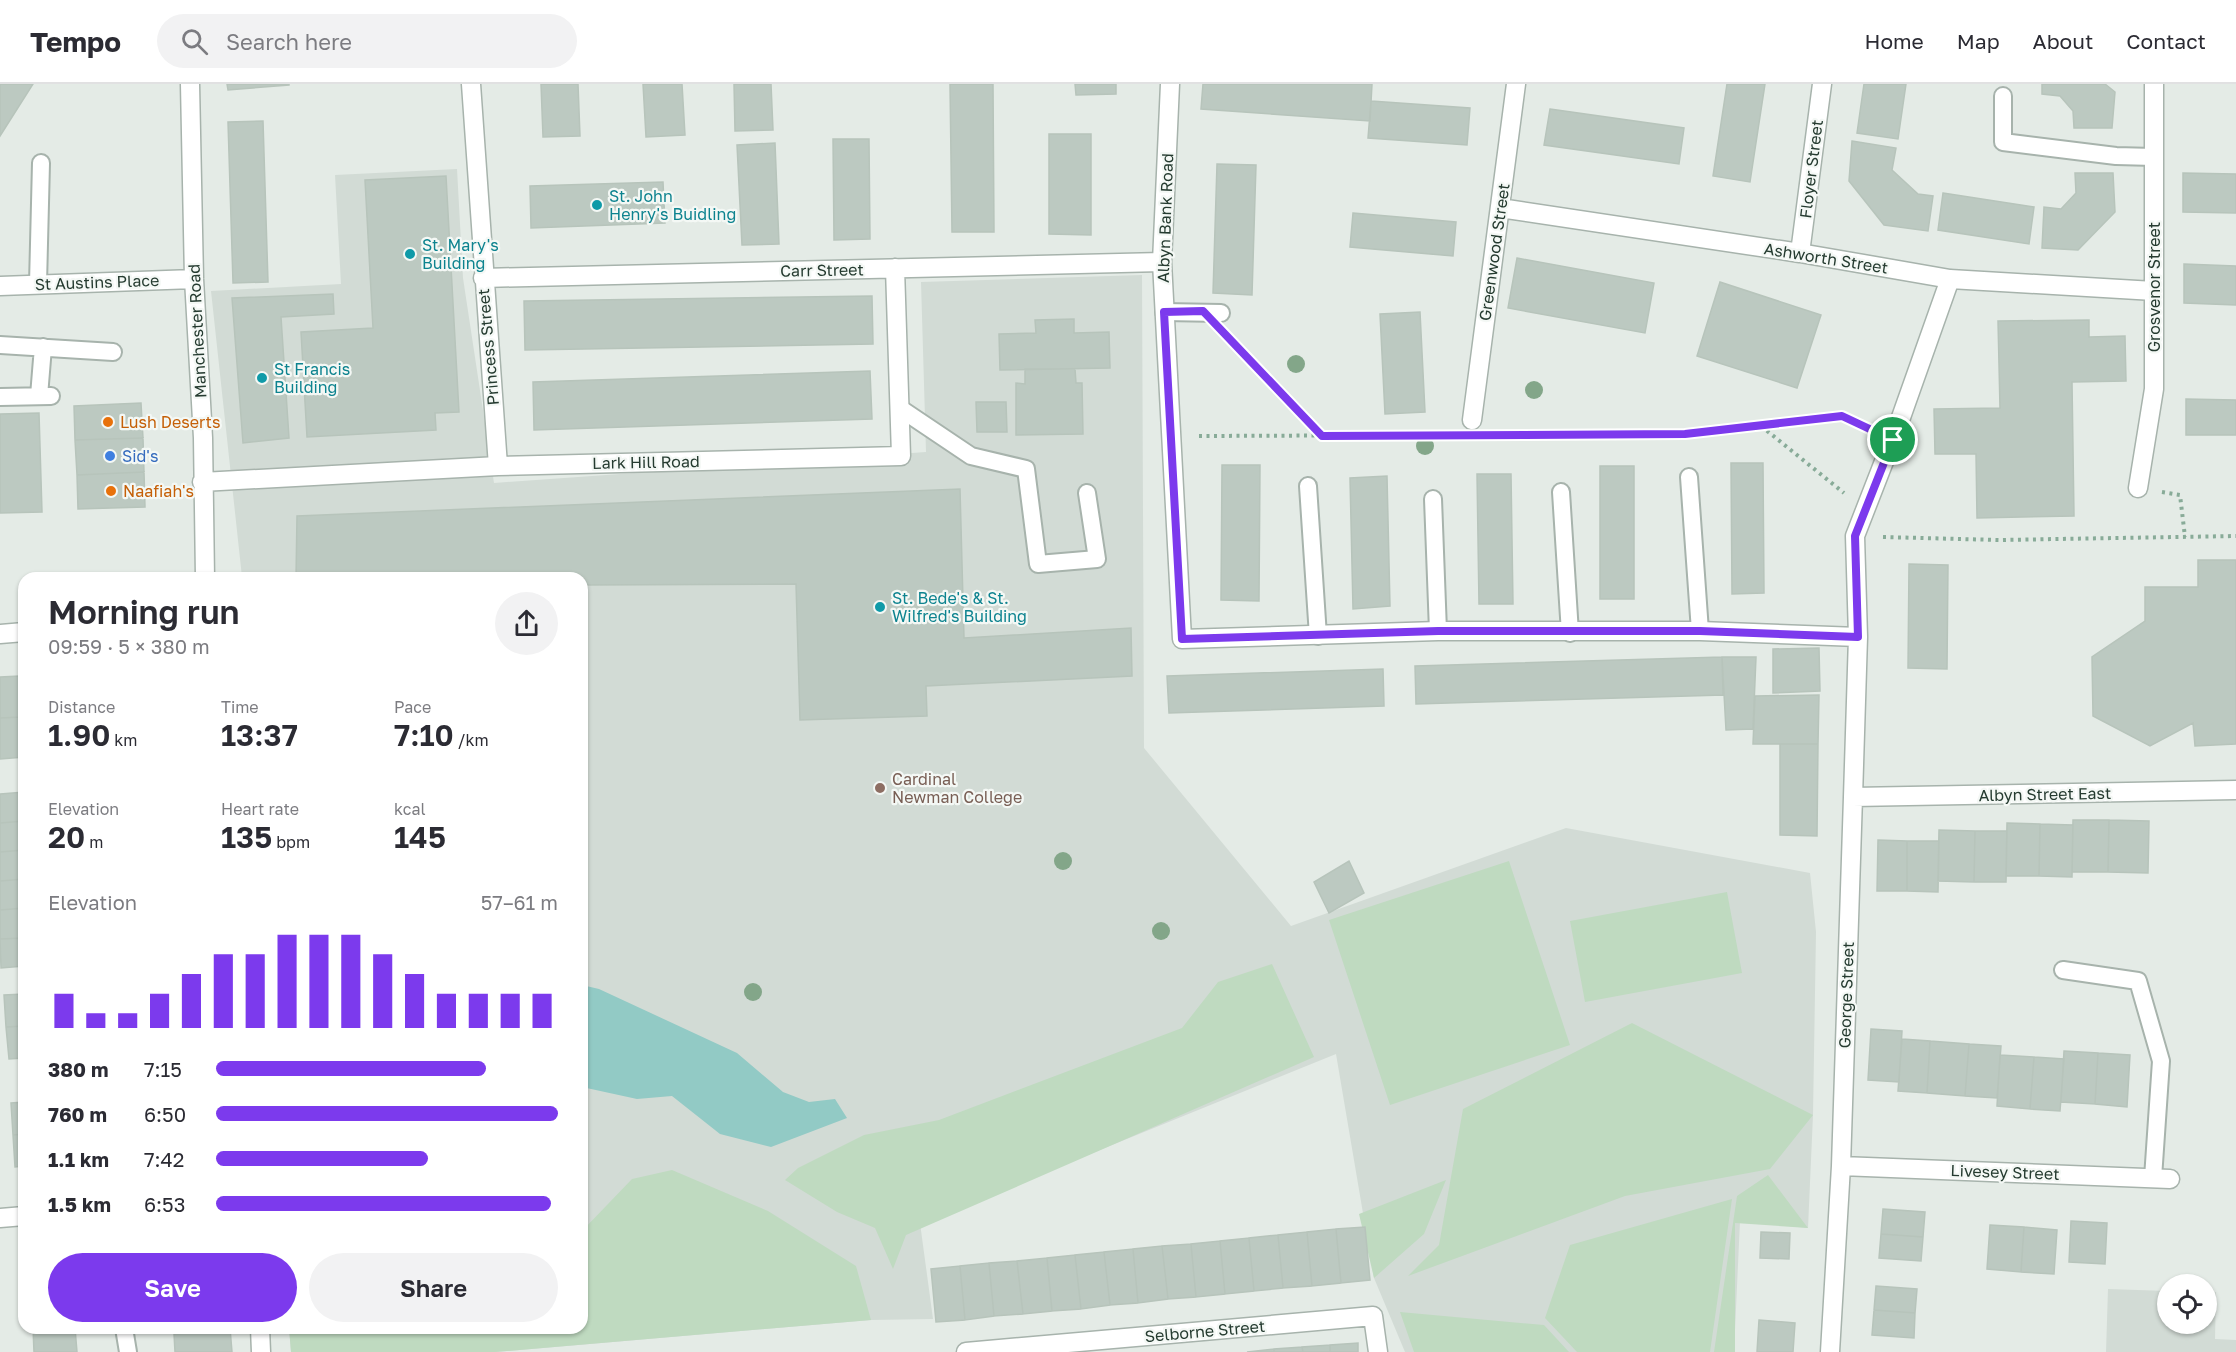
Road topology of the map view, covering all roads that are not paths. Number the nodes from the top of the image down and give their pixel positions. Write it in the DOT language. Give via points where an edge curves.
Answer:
graph roads {
  1 [pos="190,84"];
  2 [pos="471,84"];
  3 [pos="1170,84"];
  4 [pos="1516,84"];
  5 [pos="1822,84"];
  6 [pos="2154,84"];
  7 [pos="2003,96"];
  8 [pos="2154,157"];
  9 [pos="41,163"];
  10 [pos="1500,208"];
  11 [pos="1800,253"];
  12 [pos="1162,262"];
  13 [pos="895,268"];
  14 [pos="483,278"];
  15 [pos="194,279"];
  16 [pos="1950,279"];
  17 [pos="38,284"];
  18 [pos="0,286"];
  19 [pos="2154,291"];
  20 [pos="1164,312"];
  21 [pos="1221,313"];
  22 [pos="0,345"];
  23 [pos="43,348"];
  24 [pos="113,352"];
  25 [pos="0,397"];
  26 [pos="901,409"];
  27 [pos="1472,420"];
  28 [pos="498,466"];
  29 [pos="1689,477"];
  30 [pos="202,482"];
  31 [pos="1308,486"];
  32 [pos="2138,488"];
  33 [pos="1561,492"];
  34 [pos="1087,493"];
  35 [pos="1432,499"];
  36 [pos="205,572"];
  37 [pos="1438,631"];
  38 [pos="1700,631"];
  39 [pos="18,633"];
  40 [pos="1570,633"];
  41 [pos="0,634"];
  42 [pos="1318,636"];
  43 [pos="1858,637"];
  44 [pos="2236,790"];
  45 [pos="1853,797"];
  46 [pos="2063,970"];
  47 [pos="1840,1166"];
  48 [pos="2161,1178"];
  49 [pos="18,1216"];
  50 [pos="0,1218"];
  51 [pos="125,1334"];
  52 [pos="260,1334"];
  53 [pos="1039,1349"];
  54 [pos="128,1352"];
  55 [pos="261,1352"];
  56 [pos="966,1352"];
  57 [pos="1378,1352"];
  58 [pos="1830,1352"];
  1 -- 15 [label="street, Manchester Road"];
  2 -- 14 [label="street, Princess Street"];
  3 -- 12 [label="street, Albyn Bank Road"];
  4 -- 10 [label="street, Greenwood Street"];
  5 -- 11 [label="street, Floyer Street"];
  6 -- 8 [label="street, Grosvenor Street"];
  7 -- 8 [label="lane" via="2003,142"];
  8 -- 19 [label="street, Grosvenor Street"];
  9 -- 17 [label="lane"];
  10 -- 11 [label="street, Ashworth Street"];
  10 -- 27 [label="street, Greenwood Street"];
  11 -- 16 [label="street, Ashworth Street"];
  12 -- 13 [label="street, Carr Street"];
  12 -- 20 [label="street, Albyn Bank Road"];
  13 -- 14 [label="street, Carr Street"];
  13 -- 26 [label="street, Lark Hill Road"];
  14 -- 28 [label="street, Princess Street"];
  15 -- 17 [label="street, St Austins Place"];
  15 -- 30 [label="street, Manchester Road"];
  16 -- 19 [label="street, Ashworth Street"];
  16 -- 43 [label="street, George Street" via="1855,536"];
  17 -- 18 [label="street, St Austins Place"];
  19 -- 32 [label="street, Grosvenor Street" via="2154,389"];
  20 -- 21 [label="lane"];
  20 -- 42 [label="street, Albyn Bank Road" via="1182,639"];
  22 -- 23 [label="lane"];
  23 -- 24 [label="lane"];
  23 -- 25 [label="lane" via="45,396"];
  26 -- 28 [label="street, Lark Hill Road" via="901,456"];
  26 -- 34 [label="lane" via="971,456 1026,469 1038,564 1097,559"];
  28 -- 30 [label="street, Lark Hill Road"];
  29 -- 38 [label="lane"];
  30 -- 36 [label="street, Manchester Road"];
  31 -- 42 [label="lane"];
  33 -- 40 [label="lane"];
  35 -- 37 [label="lane"];
  37 -- 40 [label="street"];
  37 -- 42 [label="street"];
  38 -- 40 [label="street"];
  38 -- 43 [label="street"];
  39 -- 41 [label="street"];
  43 -- 45 [label="street, George Street"];
  44 -- 45 [label="street, Albyn Street East"];
  45 -- 47 [label="street, George Street"];
  46 -- 48 [label="lane" via="2138,981 2161,1061"];
  47 -- 48 [label="street, Livesey Street"];
  47 -- 58 [label="street, George Street"];
  49 -- 50 [label="street"];
  51 -- 54 [label="lane"];
  52 -- 55 [label="street"];
  53 -- 56 [label="street, Selborne Street"];
  53 -- 57 [label="street, Selborne Street" via="1373,1316"];
}
